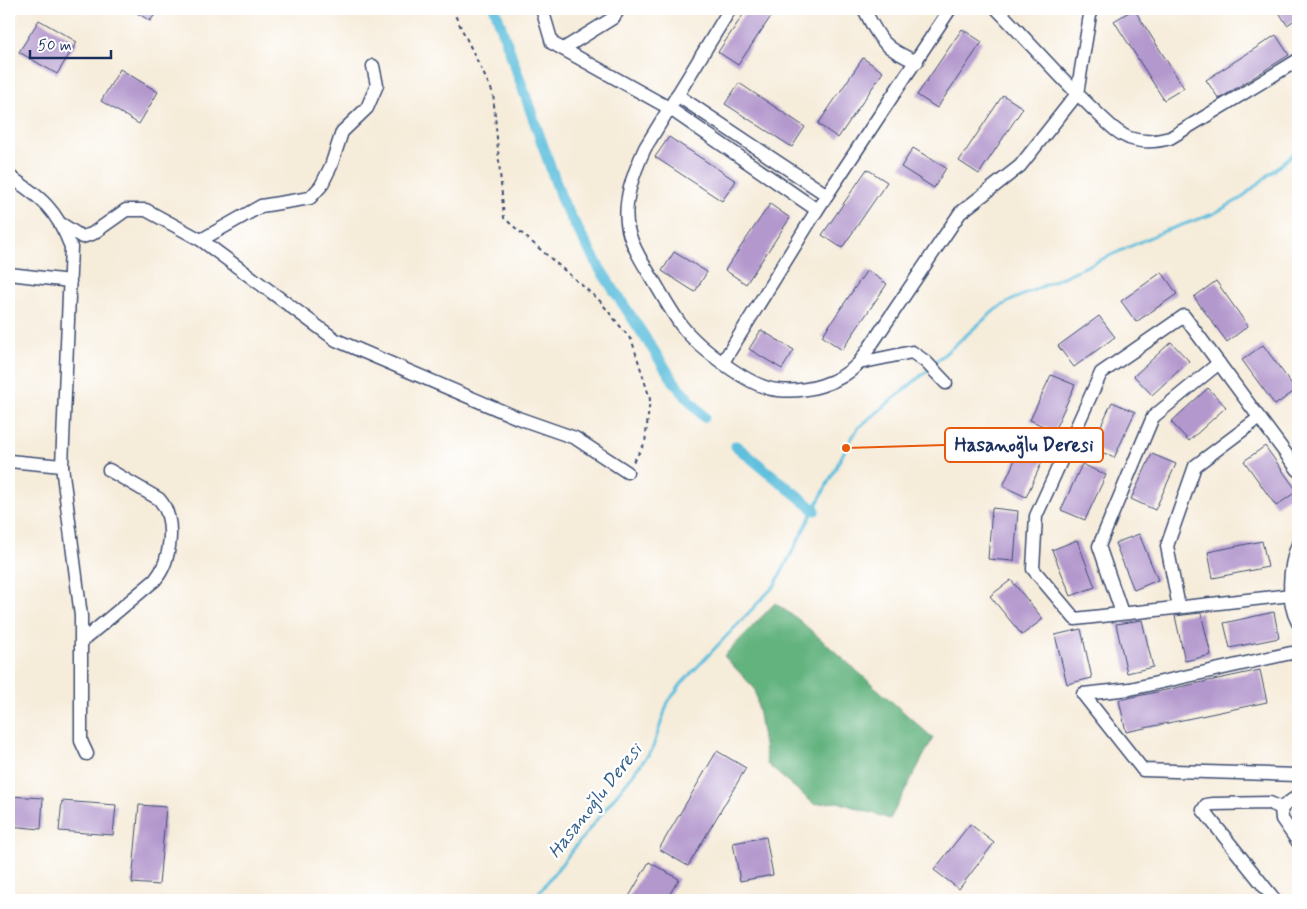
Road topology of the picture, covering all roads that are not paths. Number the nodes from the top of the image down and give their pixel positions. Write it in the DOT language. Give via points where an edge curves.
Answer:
graph roads {
  1 [pos="542,9"];
  2 [pos="619,9"];
  3 [pos="730,9"];
  4 [pos="864,9"];
  5 [pos="950,9"];
  6 [pos="997,9"];
  7 [pos="1091,9"];
  8 [pos="563,50"];
  9 [pos="1298,60"];
  10 [pos="916,62"];
  11 [pos="373,66"];
  12 [pos="1077,94"];
  13 [pos="677,95"];
  14 [pos="669,108"];
  15 [pos="9,176"];
  16 [pos="827,195"];
  17 [pos="817,210"];
  18 [pos="63,225"];
  19 [pos="201,240"];
  20 [pos="9,274"];
  21 [pos="70,281"];
  22 [pos="723,362"];
  23 [pos="1219,363"];
  24 [pos="859,364"];
  25 [pos="946,383"];
  26 [pos="1259,418"];
  27 [pos="9,461"];
  28 [pos="62,466"];
  29 [pos="109,470"];
  30 [pos="1298,470"];
  31 [pos="626,472"];
  32 [pos="1298,544"];
  33 [pos="1290,595"];
  34 [pos="1179,607"];
  35 [pos="1122,613"];
  36 [pos="1298,623"];
  37 [pos="82,641"];
  38 [pos="1298,656"];
  39 [pos="87,754"];
  40 [pos="1298,775"];
  41 [pos="1298,796"];
  42 [pos="1281,808"];
  43 [pos="1298,842"];
  44 [pos="1274,900"];
  1 -- 8 [label="street" via="552,43"];
  2 -- 8 [label="street" via="613,18"];
  3 -- 13 [label="street"];
  4 -- 10 [label="street" via="879,38 894,52"];
  5 -- 10 [label="street"];
  6 -- 12 [label="street"];
  7 -- 12 [label="street"];
  8 -- 14 [label="street"];
  9 -- 12 [label="street" via="1159,142 1127,138"];
  10 -- 16 [label="street"];
  11 -- 19 [label="street" via="377,85 367,108 342,132 331,166 321,186 310,198 261,206"];
  12 -- 24 [label="street" via="1020,166 960,213"];
  13 -- 14 [label="street"];
  13 -- 16 [label="street"];
  14 -- 17 [label="street"];
  14 -- 22 [label="street" via="636,168 627,202 628,229 645,267 682,326 707,352"];
  15 -- 18 [label="street" via="39,196"];
  16 -- 17 [label="street"];
  17 -- 22 [label="street"];
  18 -- 19 [label="street" via="82,237 92,234 126,210 146,210"];
  18 -- 21 [label="street" via="71,246"];
  19 -- 31 [label="street" via="336,340 518,418 575,438"];
  20 -- 21 [label="street"];
  21 -- 28 [label="street"];
  22 -- 24 [label="street" via="746,378 777,390 810,389 834,381"];
  23 -- 26 [label="street"];
  23 -- 35 [label="street" via="1153,418 1099,546"];
  23 -- 35 [label="street" via="1184,316 1101,373 1036,516 1033,569 1075,620"];
  24 -- 25 [label="street" via="912,352"];
  26 -- 30 [label="street"];
  26 -- 34 [label="street" via="1195,466 1166,546"];
  27 -- 28 [label="street"];
  28 -- 37 [label="street"];
  29 -- 37 [label="street" via="166,506 169,519 167,557 154,580"];
  32 -- 33 [label="street"];
  33 -- 34 [label="street"];
  33 -- 36 [label="street"];
  34 -- 35 [label="street"];
  37 -- 39 [label="street" via="81,741"];
  38 -- 40 [label="street" via="1291,653 1130,689 1083,694 1143,770"];
  41 -- 42 [label="street"];
  42 -- 43 [label="street" via="1282,819"];
  42 -- 44 [label="street" via="1270,803 1213,804 1206,805 1203,810"];
}
